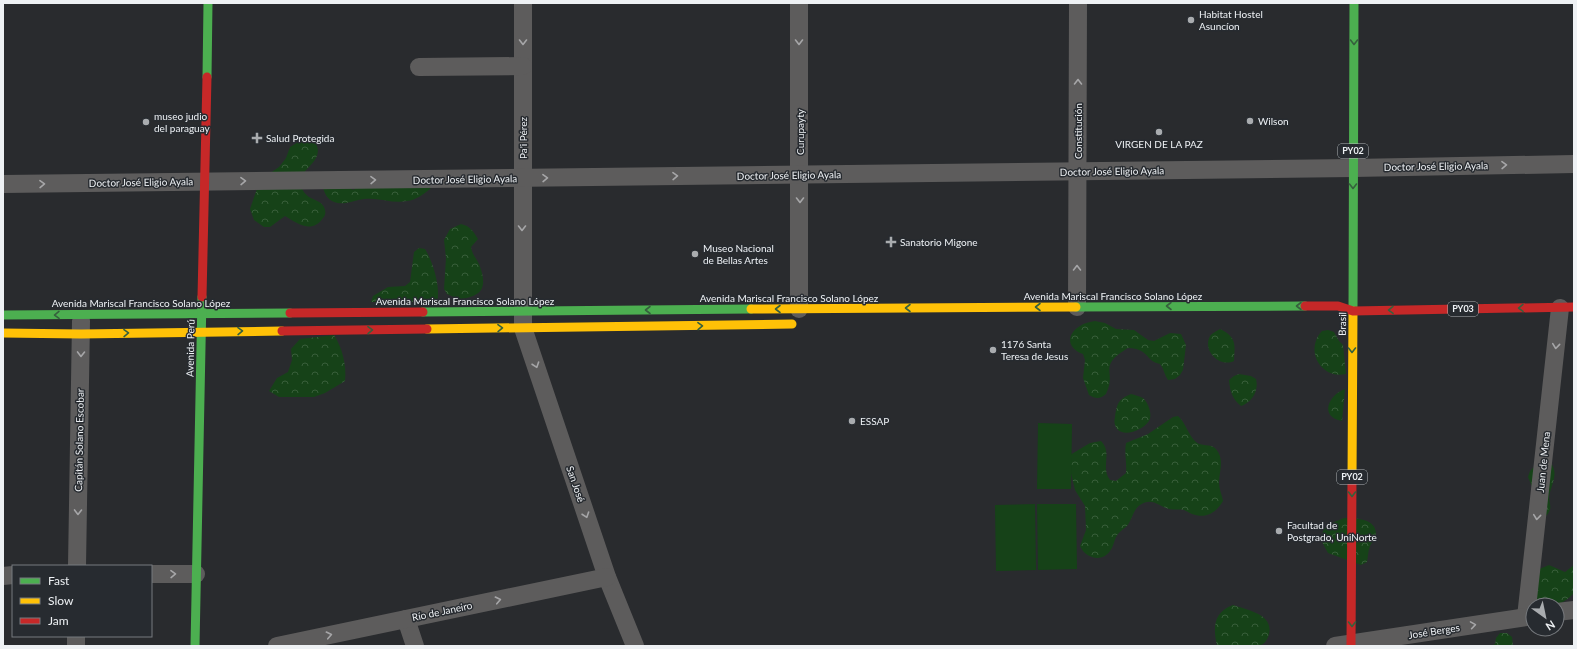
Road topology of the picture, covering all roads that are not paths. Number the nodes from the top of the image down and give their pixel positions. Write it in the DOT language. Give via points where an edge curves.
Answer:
graph roads {
  1 [pos="208,3"];
  2 [pos="523,3"];
  3 [pos="799,3"];
  4 [pos="1078,3"];
  5 [pos="1354,3"];
  6 [pos="523,66"];
  7 [pos="419,67"];
  8 [pos="1574,164"];
  9 [pos="1353,168"];
  10 [pos="1078,171"];
  11 [pos="800,174"];
  12 [pos="523,178"];
  13 [pos="204,182"];
  14 [pos="3,184"];
  15 [pos="202,295"];
  16 [pos="1078,307"];
  17 [pos="1567,307"];
  18 [pos="1353,311"];
  19 [pos="361,312"];
  20 [pos="226,313"];
  21 [pos="180,314"];
  22 [pos="201,314"];
  23 [pos="3,315"];
  24 [pos="800,316"];
  25 [pos="1056,316"];
  26 [pos="523,320"];
  27 [pos="169,323"];
  28 [pos="79,324"];
  29 [pos="201,330"];
  30 [pos="225,331"];
  31 [pos="182,332"];
  32 [pos="3,333"];
  33 [pos="201,348"];
  34 [pos="77,565"];
  35 [pos="152,574"];
  36 [pos="196,574"];
  37 [pos="607,577"];
  38 [pos="1531,597"];
  39 [pos="1525,617"];
  40 [pos="406,619"];
  41 [pos="306,643"];
  42 [pos="1346,645"];
  43 [pos="195,646"];
  44 [pos="277,646"];
  45 [pos="415,646"];
  46 [pos="635,646"];
  1 -- 13 [label="main road, Avenida Perú"];
  2 -- 6 [label="street, Pa'i Pérez, one-way"];
  3 -- 11 [label="street, Curupayty, one-way"];
  10 -- 4 [label="street, Constitución, one-way"];
  5 -- 9 [label="main road, Brasil / PY02, one-way"];
  6 -- 7 [label="street"];
  6 -- 12 [label="street, Pa'i Pérez"];
  9 -- 8 [label="street, Doctor José Eligio Ayala, one-way"];
  9 -- 10 [label="street, Doctor José Eligio Ayala"];
  9 -- 18 [label="main road, Brasil / PY02, one-way"];
  10 -- 11 [label="street, Doctor José Eligio Ayala"];
  16 -- 10 [label="street, Constitución, one-way"];
  12 -- 11 [label="street, Doctor José Eligio Ayala, one-way"];
  11 -- 24 [label="street, Curupayty, one-way"];
  13 -- 12 [label="street, Doctor José Eligio Ayala, one-way"];
  12 -- 26 [label="street, Pa'i Pérez, one-way"];
  14 -- 13 [label="street, Doctor José Eligio Ayala, one-way"];
  13 -- 15 [label="main road, Avenida Perú"];
  15 -- 20 [label="main road" via="210,307"];
  15 -- 21 [label="main road" via="193,307"];
  15 -- 22 [label="main road, Avenida Perú"];
  18 -- 16 [label="main road, Avenida Mariscal Francisco Solano López, one-way" via="1338,306"];
  16 -- 24 [label="main road, Avenida Mariscal Francisco Solano López, one-way"];
  16 -- 25 [label="main road" via="1066,315"];
  17 -- 18 [label="main road, Avenida Mariscal Francisco Solano López / PY03, one-way"];
  17 -- 38 [label="street, Juan de Mena, one-way"];
  18 -- 42 [label="main road, Brasil / PY02, one-way" via="1348,320"];
  19 -- 20 [label="main road, Avenida Mariscal Francisco Solano López"];
  19 -- 26 [label="main road, Avenida Mariscal Francisco Solano López"];
  19 -- 29 [label="main road" via="337,317 213,322"];
  20 -- 22 [label="main road, Avenida Mariscal Francisco Solano López"];
  21 -- 22 [label="main road, Avenida Mariscal Francisco Solano López"];
  21 -- 28 [label="main road, Avenida Mariscal Francisco Solano López"];
  22 -- 27 [label="main road" via="187,323"];
  22 -- 29 [label="main road, Avenida Perú"];
  28 -- 23 [label="main road, Avenida Mariscal Francisco Solano López, one-way"];
  26 -- 24 [label="main road, Avenida Mariscal Francisco Solano López, one-way"];
  24 -- 26 [label="main road, Avenida Mariscal Francisco Solano López, one-way"];
  30 -- 26 [label="main road, Avenida Mariscal Francisco Solano López, one-way"];
  26 -- 37 [label="street, San José, one-way"];
  28 -- 31 [label="main road, Avenida Mariscal Francisco Solano López, one-way"];
  28 -- 32 [label="main road, Avenida Mariscal Francisco Solano López"];
  28 -- 32 [label="main road" via="31,325"];
  28 -- 34 [label="street, Capitán Solano Escobar, one-way"];
  29 -- 30 [label="main road, Avenida Mariscal Francisco Solano López"];
  29 -- 31 [label="main road, Avenida Mariscal Francisco Solano López"];
  29 -- 33 [label="main road, Avenida Perú"];
  30 -- 33 [label="main road" via="208,338"];
  31 -- 33 [label="main road" via="192,336"];
  33 -- 36 [label="main road, Avenida Perú"];
  35 -- 36 [label="street, one-way"];
  36 -- 43 [label="main road, Avenida Perú"];
  40 -- 37 [label="street, Río de Janeiro, one-way"];
  37 -- 46 [label="street, San José"];
  42 -- 39 [label="street, José Berges, one-way"];
  41 -- 40 [label="street, Río de Janeiro, one-way"];
  40 -- 45 [label="street"];
  41 -- 44 [label="street, Río de Janeiro"];
}
